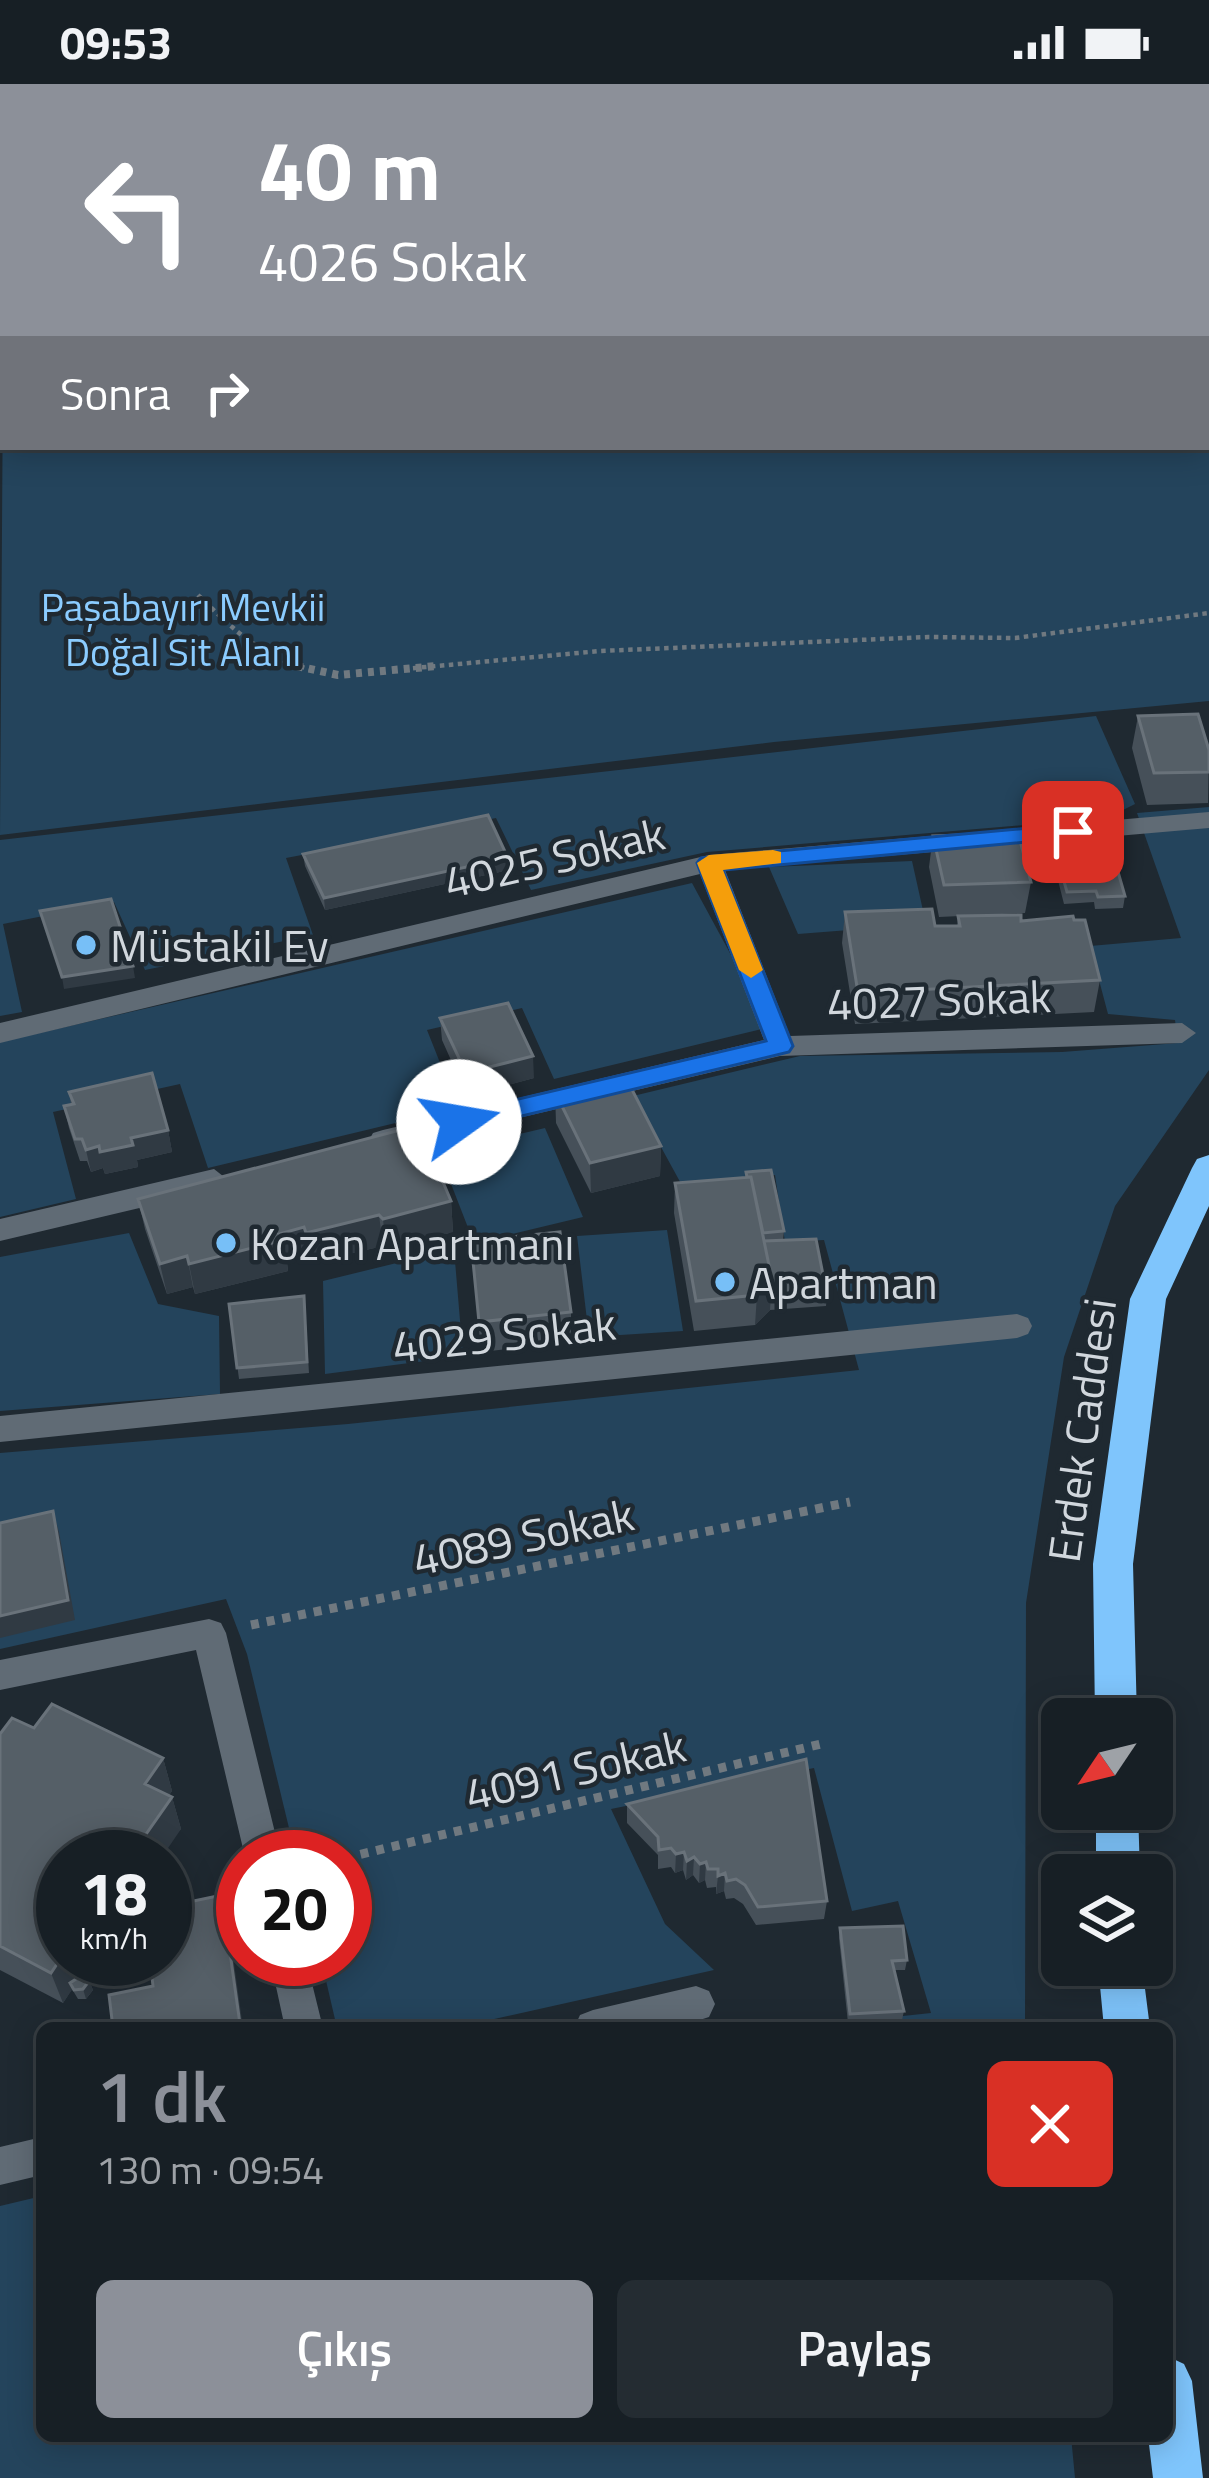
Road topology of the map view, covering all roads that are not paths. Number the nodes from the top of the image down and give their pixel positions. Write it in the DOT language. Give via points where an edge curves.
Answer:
graph roads {
  1 [pos="1209,820"];
  2 [pos="709,863"];
  3 [pos="0,1033"];
  4 [pos="1182,1033"];
  5 [pos="781,1046"];
  6 [pos="344,1149"];
  7 [pos="1209,1168"];
  8 [pos="253,1171"];
  9 [pos="0,1230"];
  10 [pos="1017,1326"];
  11 [pos="0,1429"];
  12 [pos="0,1675"];
  13 [pos="1116,1698"];
  14 [pos="256,1830"];
  15 [pos="294,1986"];
  16 [pos="1122,1986"];
  17 [pos="696,2004"];
  18 [pos="303,2022"];
  19 [pos="618,2022"];
  20 [pos="1126,2022"];
  21 [pos="36,2157"];
  22 [pos="0,2166"];
  23 [pos="1173,2434"];
  24 [pos="1178,2478"];
  1 -- 2 [label="lane, 4025 Sokak"];
  2 -- 3 [label="lane, 4025 Sokak"];
  2 -- 5 [label="lane"];
  4 -- 5 [label="lane, 4027 Sokak"];
  5 -- 6 [label="lane, 4027 Sokak"];
  7 -- 13 [label="highway, Erdek Caddesi" via="1148,1299 1113,1564"];
  8 -- 9 [label="lane"];
  10 -- 11 [label="lane, 4029 Sokak"];
  12 -- 14 [label="lane" via="209,1634"];
  15 -- 18 [label="lane"];
  16 -- 20 [label="highway"];
  17 -- 19 [label="lane"];
  21 -- 22 [label="lane"];
  23 -- 24 [label="highway"];
}
